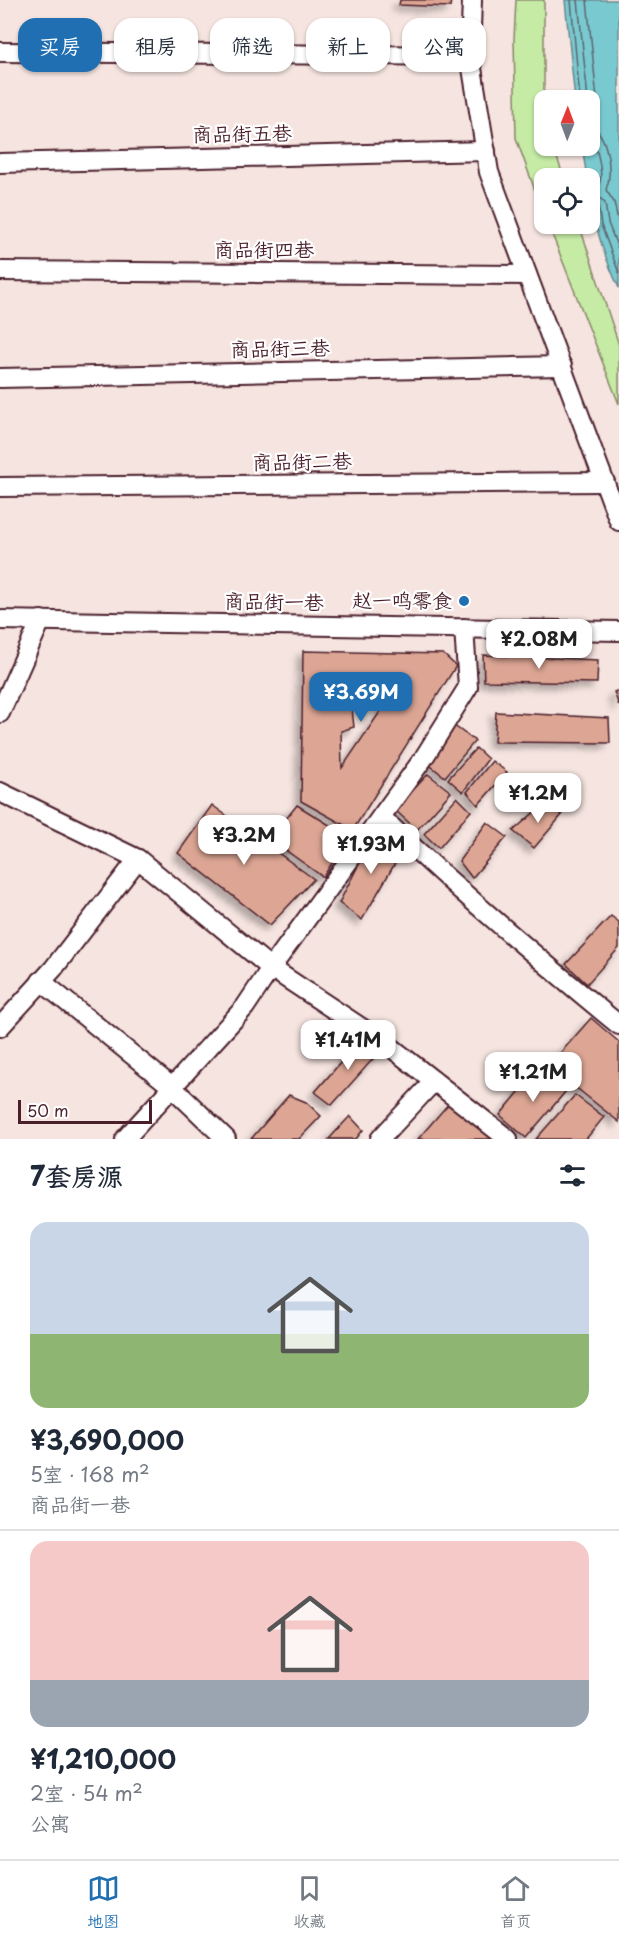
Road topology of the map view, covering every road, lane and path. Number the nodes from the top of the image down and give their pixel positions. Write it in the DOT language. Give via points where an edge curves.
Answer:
graph roads {
  1 [pos="472,0"];
  2 [pos="471,18"];
  3 [pos="0,52"];
  4 [pos="402,55"];
  5 [pos="473,72"];
  6 [pos="486,151"];
  7 [pos="0,163"];
  8 [pos="0,271"];
  9 [pos="527,274"];
  10 [pos="562,366"];
  11 [pos="0,378"];
  12 [pos="605,482"];
  13 [pos="0,487"];
  14 [pos="619,521"];
  15 [pos="0,620"];
  16 [pos="41,620"];
  17 [pos="464,628"];
  18 [pos="619,631"];
  19 [pos="0,713"];
  20 [pos="0,792"];
  21 [pos="381,817"];
  22 [pos="138,859"];
  23 [pos="271,968"];
  24 [pos="41,981"];
  25 [pos="619,1025"];
  26 [pos="0,1027"];
  27 [pos="434,1081"];
  28 [pos="172,1087"];
  29 [pos="125,1139"];
  30 [pos="225,1139"];
  31 [pos="380,1139"];
  32 [pos="508,1139"];
  1 -- 2 [label="street"];
  3 -- 4 [label="street"];
  5 -- 6 [label="street"];
  6 -- 7 [label="street, 商品街五巷"];
  6 -- 9 [label="street" via="489,172"];
  8 -- 9 [label="street, 商品街四巷"];
  9 -- 10 [label="street"];
  10 -- 11 [label="street, 商品街三巷"];
  10 -- 12 [label="street"];
  12 -- 13 [label="street, 商品街二巷"];
  12 -- 14 [label="street"];
  15 -- 16 [label="street, 商品街一巷"];
  16 -- 17 [label="street, 商品街一巷"];
  16 -- 19 [label="street"];
  17 -- 18 [label="street, 商品街一巷"];
  17 -- 21 [label="street" via="468,687"];
  20 -- 22 [label="street"];
  21 -- 23 [label="street"];
  21 -- 25 [label="street"];
  22 -- 23 [label="street"];
  22 -- 24 [label="street"];
  23 -- 27 [label="street" via="392,1048"];
  23 -- 28 [label="street" via="245,1007"];
  24 -- 26 [label="street"];
  24 -- 28 [label="street"];
  27 -- 31 [label="street"];
  27 -- 32 [label="street"];
  28 -- 29 [label="street"];
  28 -- 30 [label="street"];
}
